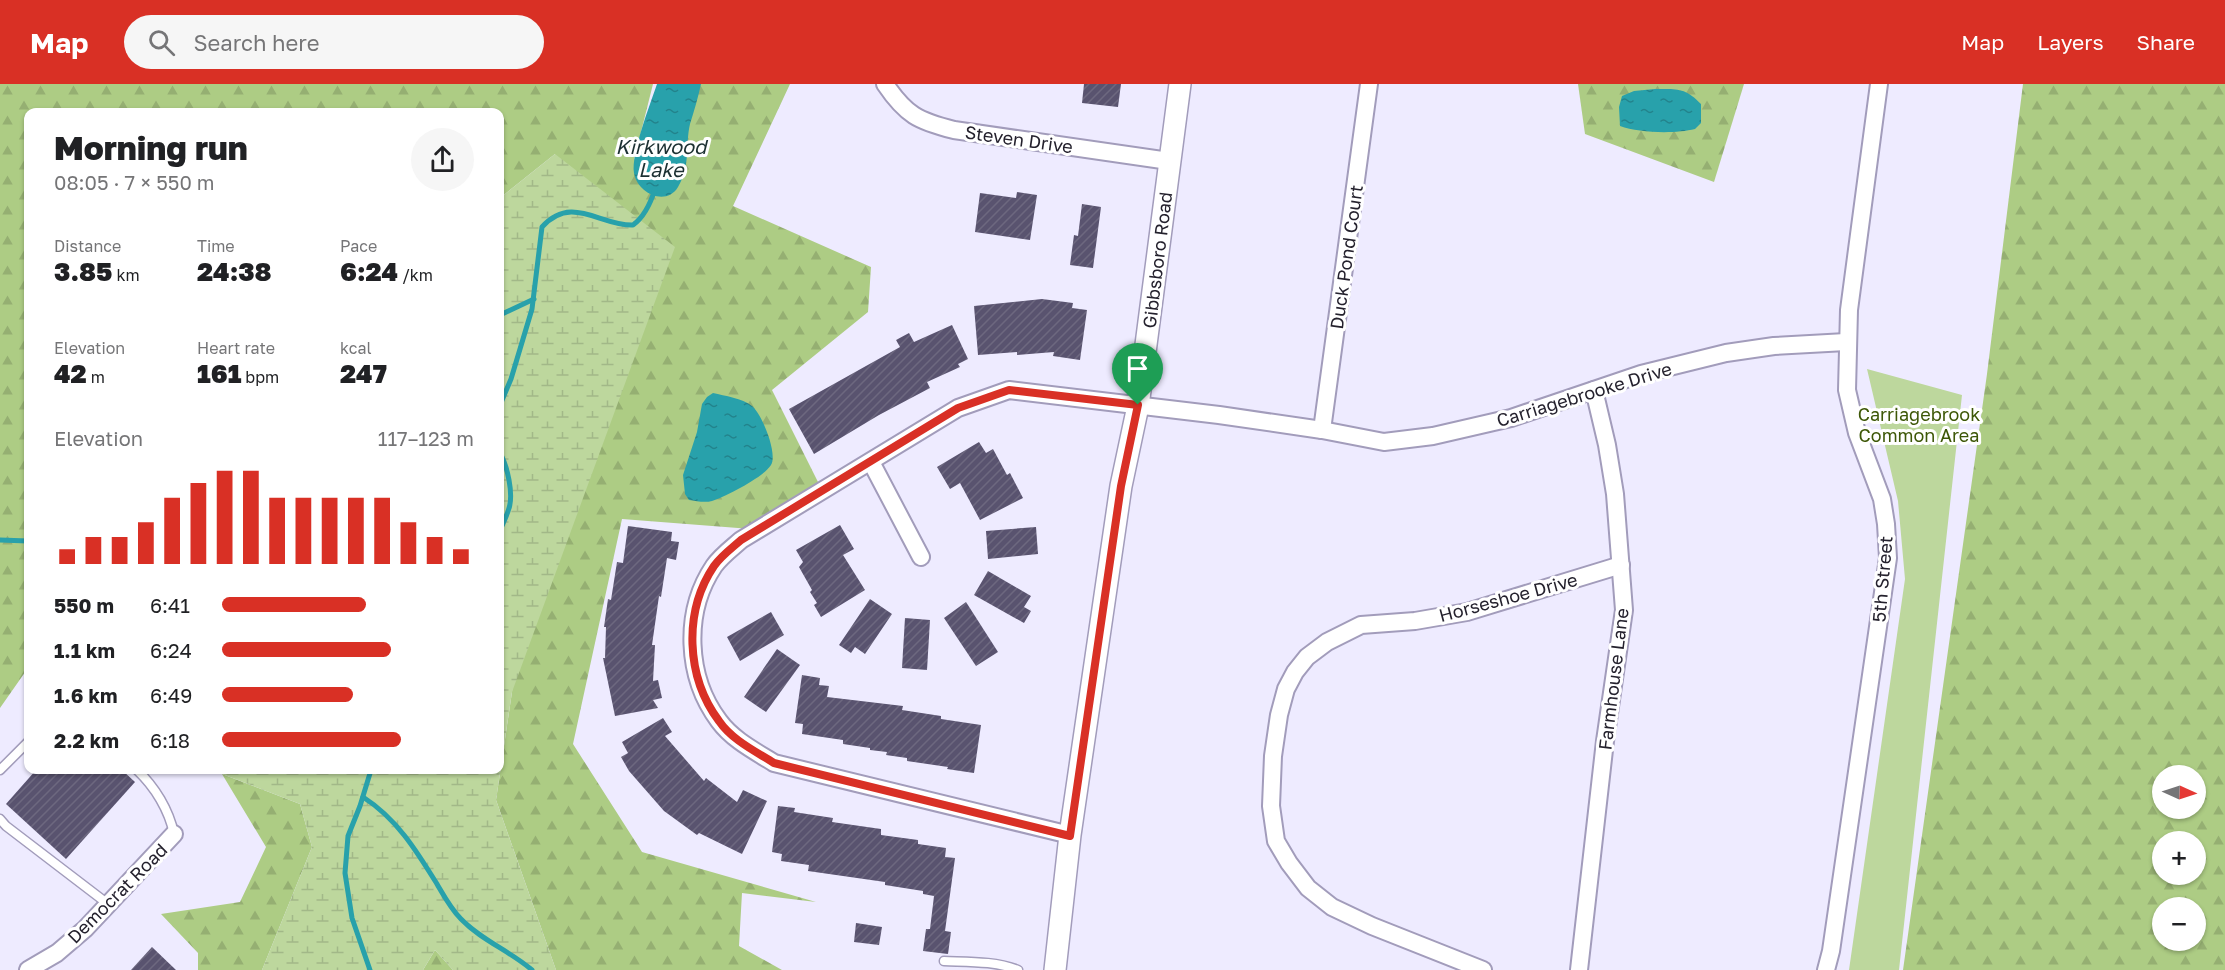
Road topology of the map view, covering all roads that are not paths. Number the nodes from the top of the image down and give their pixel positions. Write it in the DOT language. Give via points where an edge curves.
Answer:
graph roads {
  1 [pos="885,84"];
  2 [pos="1180,84"];
  3 [pos="1369,84"];
  4 [pos="1879,84"];
  5 [pos="1169,161"];
  6 [pos="1846,342"];
  7 [pos="1594,390"];
  8 [pos="1138,405"];
  9 [pos="1323,430"];
  10 [pos="871,462"];
  11 [pos="921,557"];
  12 [pos="1621,565"];
  13 [pos="24,746"];
  14 [pos="0,770"];
  15 [pos="140,774"];
  16 [pos="0,819"];
  17 [pos="174,834"];
  18 [pos="1070,836"];
  19 [pos="108,904"];
  20 [pos="944,961"];
  21 [pos="28,970"];
  22 [pos="1018,970"];
  23 [pos="1055,970"];
  24 [pos="1483,970"];
  25 [pos="1579,970"];
  26 [pos="1826,970"];
  1 -- 5 [label="street, Steven Drive" via="910,114 930,124"];
  2 -- 5 [label="street, Gibbsboro Road"];
  3 -- 9 [label="street, Duck Pond Court"];
  4 -- 6 [label="street, 5th Street"];
  5 -- 8 [label="street, Gibbsboro Road"];
  6 -- 7 [label="street, Carriagebrooke Drive" via="1726,353"];
  6 -- 26 [label="street, 5th Street" via="1847,390 1857,433 1882,499 1888,558"];
  7 -- 9 [label="street, Carriagebrooke Drive" via="1511,418 1433,436 1384,442"];
  7 -- 12 [label="street, Farmhouse Lane" via="1615,494"];
  8 -- 9 [label="street, Carriagebrooke Drive"];
  8 -- 10 [label="street, Carriagebrooke Drive" via="1009,390 958,408"];
  8 -- 18 [label="street, Gibbsboro Road" via="1121,486"];
  10 -- 11 [label="street"];
  10 -- 18 [label="street, Carriagebrooke Drive" via="741,540 715,564 700,591 693,621 692,651 702,691 719,722 774,763"];
  12 -- 24 [label="street, Horseshoe Drive" via="1467,612 1361,625 1307,657 1286,689 1273,756 1271,807 1276,841 1289,863 1308,888 1332,907"];
  12 -- 25 [label="street, Farmhouse Lane" via="1624,610"];
  13 -- 14 [label="lane"];
  15 -- 17 [label="lane" via="161,800"];
  16 -- 19 [label="lane"];
  17 -- 19 [label="street, Democrat Road"];
  18 -- 23 [label="street, Gibbsboro Road"];
  19 -- 21 [label="street, Democrat Road" via="57,953"];
  20 -- 22 [label="lane" via="995,964"];
}
